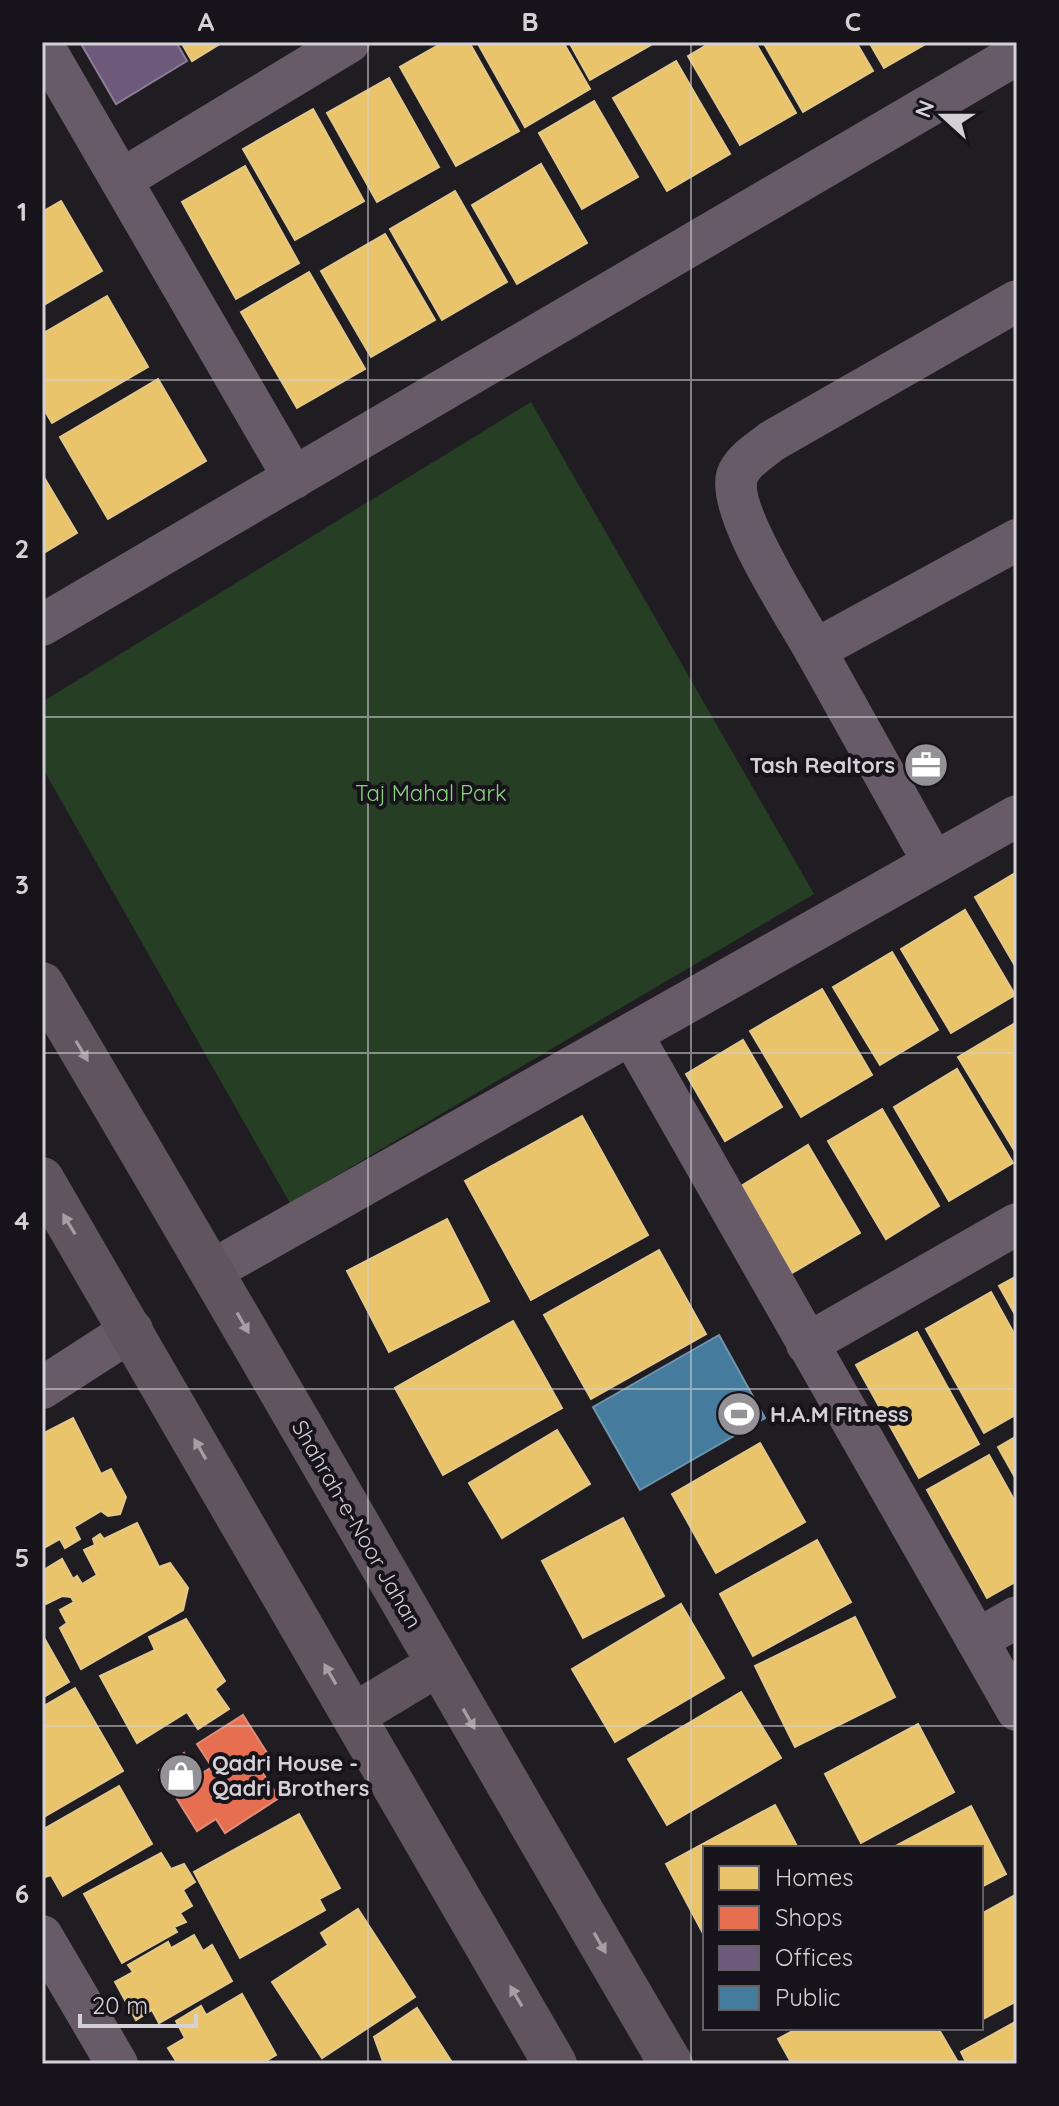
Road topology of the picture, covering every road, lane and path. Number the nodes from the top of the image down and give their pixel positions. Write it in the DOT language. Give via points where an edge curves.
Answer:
graph roads {
  1 [pos="349,42"];
  2 [pos="42,44"];
  3 [pos="1017,54"];
  4 [pos="121,180"];
  5 [pos="1017,301"];
  6 [pos="294,478"];
  7 [pos="1017,540"];
  8 [pos="42,625"];
  9 [pos="815,650"];
  10 [pos="1017,816"];
  11 [pos="934,863"];
  12 [pos="42,984"];
  13 [pos="632,1035"];
  14 [pos="42,1179"];
  15 [pos="1017,1224"];
  16 [pos="213,1270"];
  17 [pos="132,1330"];
  18 [pos="807,1344"];
  19 [pos="42,1388"];
  20 [pos="1017,1617"];
  21 [pos="977,1640"];
  22 [pos="437,1665"];
  23 [pos="1017,1710"];
  24 [pos="354,1715"];
  25 [pos="42,1936"];
  26 [pos="117,2064"];
  27 [pos="555,2064"];
  28 [pos="671,2064"];
  1 -- 4 [label="street"];
  2 -- 4 [label="street"];
  3 -- 6 [label="street"];
  4 -- 6 [label="street"];
  5 -- 9 [label="street" via="772,441 748,459 737,476 745,524"];
  6 -- 8 [label="street"];
  7 -- 9 [label="street"];
  9 -- 11 [label="street"];
  10 -- 11 [label="street"];
  11 -- 13 [label="street"];
  12 -- 16 [label="main road, Shahrah-e-Noor Jahan, one-way"];
  13 -- 16 [label="street"];
  13 -- 18 [label="street"];
  17 -- 14 [label="main road, one-way"];
  15 -- 18 [label="street"];
  16 -- 22 [label="main road, Shahrah-e-Noor Jahan, one-way"];
  17 -- 19 [label="street"];
  24 -- 17 [label="main road, one-way"];
  18 -- 21 [label="street"];
  20 -- 21 [label="street"];
  21 -- 23 [label="street"];
  22 -- 24 [label="main road"];
  22 -- 28 [label="main road, Shahrah-e-Noor Jahan, one-way"];
  27 -- 24 [label="main road, one-way"];
  25 -- 26 [label="street"];
}
